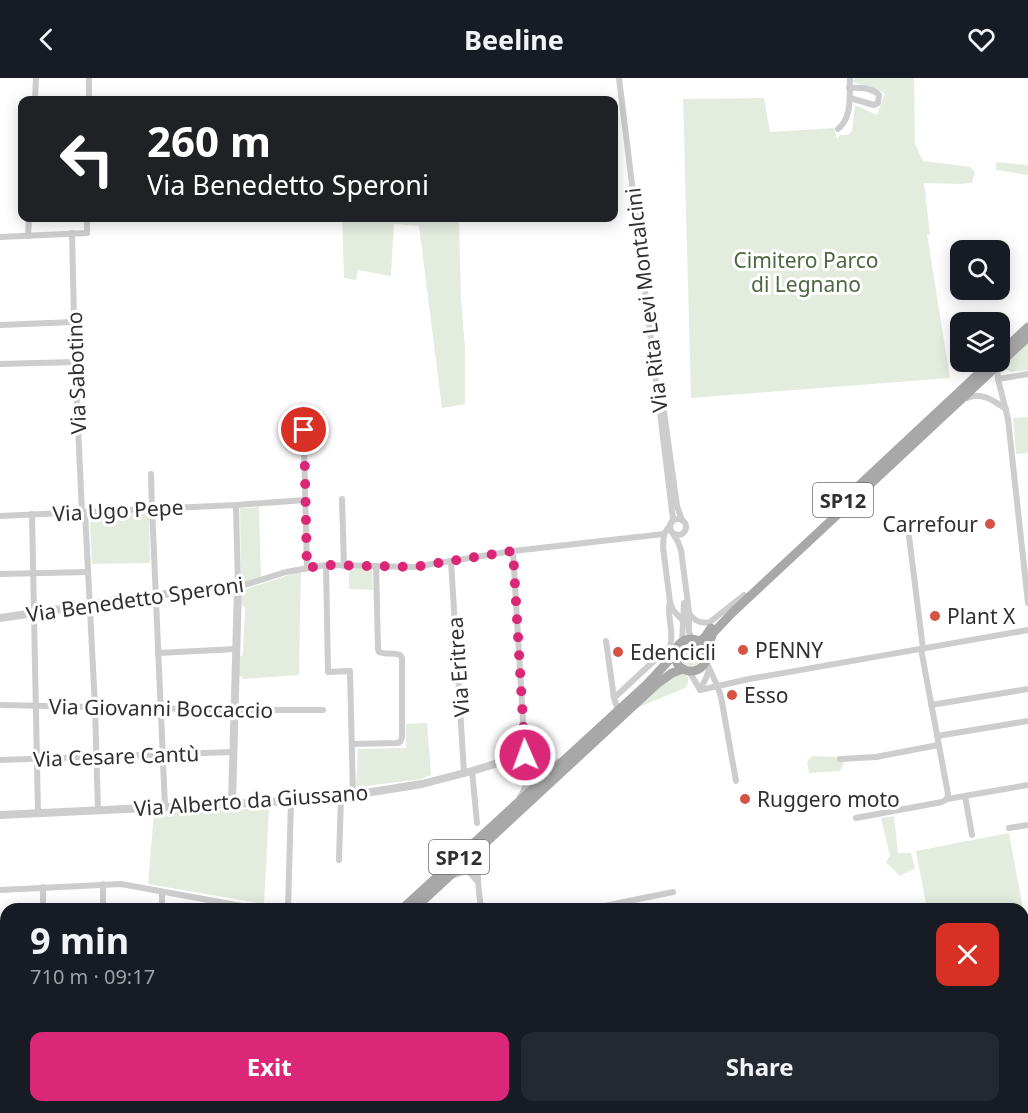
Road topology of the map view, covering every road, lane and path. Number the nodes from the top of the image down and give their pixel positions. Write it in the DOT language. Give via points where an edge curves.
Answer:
graph roads {
  1 [pos="36,78"];
  2 [pos="89,78"];
  3 [pos="621,78"];
  4 [pos="850,78"];
  5 [pos="849,88"];
  6 [pos="35,96"];
  7 [pos="89,96"];
  8 [pos="850,98"];
  9 [pos="838,129"];
  10 [pos="29,222"];
  11 [pos="87,222"];
  12 [pos="72,233"];
  13 [pos="28,236"];
  14 [pos="0,237"];
  15 [pos="74,322"];
  16 [pos="0,325"];
  17 [pos="1028,327"];
  18 [pos="1028,337"];
  19 [pos="1010,344"];
  20 [pos="1010,351"];
  21 [pos="75,362"];
  22 [pos="0,364"];
  23 [pos="985,372"];
  24 [pos="986,372"];
  25 [pos="996,372"];
  26 [pos="1028,374"];
  27 [pos="998,379"];
  28 [pos="303,407"];
  29 [pos="1006,409"];
  30 [pos="894,461"];
  31 [pos="152,474"];
  32 [pos="342,499"];
  33 [pos="305,500"];
  34 [pos="236,505"];
  35 [pos="152,508"];
  36 [pos="83,512"];
  37 [pos="32,514"];
  38 [pos="0,516"];
  39 [pos="682,520"];
  40 [pos="671,526"];
  41 [pos="908,528"];
  42 [pos="685,531"];
  43 [pos="664,534"];
  44 [pos="681,550"];
  45 [pos="513,551"];
  46 [pos="451,561"];
  47 [pos="326,565"];
  48 [pos="344,566"];
  49 [pos="376,566"];
  50 [pos="307,568"];
  51 [pos="88,572"];
  52 [pos="33,573"];
  53 [pos="0,574"];
  54 [pos="238,587"];
  55 [pos="685,587"];
  56 [pos="744,594"];
  57 [pos="156,595"];
  58 [pos="670,602"];
  59 [pos="1028,603"];
  60 [pos="89,604"];
  61 [pos="34,612"];
  62 [pos="689,612"];
  63 [pos="0,618"];
  64 [pos="682,620"];
  65 [pos="670,628"];
  66 [pos="1028,630"];
  67 [pos="606,641"];
  68 [pos="691,641"];
  69 [pos="922,649"];
  70 [pos="236,650"];
  71 [pos="158,653"];
  72 [pos="675,654"];
  73 [pos="707,660"];
  74 [pos="686,670"];
  75 [pos="718,686"];
  76 [pos="1028,689"];
  77 [pos="700,690"];
  78 [pos="614,698"];
  79 [pos="0,705"];
  80 [pos="931,705"];
  81 [pos="35,706"];
  82 [pos="95,706"];
  83 [pos="160,708"];
  84 [pos="234,710"];
  85 [pos="322,710"];
  86 [pos="618,710"];
  87 [pos="1028,721"];
  88 [pos="936,736"];
  89 [pos="352,744"];
  90 [pos="938,745"];
  91 [pos="233,752"];
  92 [pos="163,754"];
  93 [pos="96,757"];
  94 [pos="37,759"];
  95 [pos="564,759"];
  96 [pos="840,759"];
  97 [pos="0,760"];
  98 [pos="522,761"];
  99 [pos="468,772"];
  100 [pos="736,781"];
  101 [pos="1028,785"];
  102 [pos="353,795"];
  103 [pos="341,796"];
  104 [pos="965,796"];
  105 [pos="946,799"];
  106 [pos="291,801"];
  107 [pos="232,803"];
  108 [pos="515,805"];
  109 [pos="165,807"];
  110 [pos="98,811"];
  111 [pos="38,814"];
  112 [pos="0,815"];
  113 [pos="856,818"];
  114 [pos="477,823"];
  115 [pos="1028,825"];
  116 [pos="1008,828"];
  117 [pos="501,829"];
  118 [pos="972,835"];
  119 [pos="339,860"];
  120 [pos="446,879"];
  121 [pos="479,882"];
  122 [pos="103,884"];
  123 [pos="43,887"];
  124 [pos="0,890"];
  125 [pos="162,892"];
  126 [pos="673,892"];
  127 [pos="43,903"];
  128 [pos="103,903"];
  129 [pos="162,903"];
  130 [pos="218,903"];
  131 [pos="288,903"];
  132 [pos="409,903"];
  133 [pos="420,903"];
  134 [pos="481,903"];
  135 [pos="619,903"];
  1 -- 6 [label="street"];
  2 -- 7 [label="street"];
  3 -- 39 [label="street, Via Rita Levi Montalcini" via="676,506"];
  3 -- 40 [label="street, Via Rita Levi Montalcini"];
  4 -- 5 [label="street"];
  5 -- 8 [label="street"];
  5 -- 8 [label="street" via="879,95 874,105"];
  8 -- 9 [label="street" via="846,120"];
  10 -- 13 [label="street"];
  11 -- 12 [label="street" via="87,233"];
  12 -- 13 [label="street"];
  12 -- 15 [label="street, Via Sabotino"];
  13 -- 14 [label="street"];
  15 -- 16 [label="street"];
  15 -- 21 [label="street, Via Sabotino"];
  17 -- 19 [label="main road"];
  18 -- 20 [label="main road, SP12"];
  21 -- 22 [label="street"];
  21 -- 36 [label="street, Via Sabotino"];
  23 -- 56 [label="main road, SP12"];
  24 -- 30 [label="main road, SP12"];
  25 -- 27 [label="street"];
  26 -- 27 [label="street"];
  27 -- 29 [label="street"];
  28 -- 33 [label="street"];
  29 -- 30 [label="street" via="980,395 966,398"];
  29 -- 59 [label="street"];
  30 -- 73 [label="main road, SP12" via="713,633"];
  31 -- 35 [label="street"];
  32 -- 48 [label="street"];
  33 -- 34 [label="street, Via Ugo Pepe"];
  33 -- 50 [label="street"];
  34 -- 35 [label="street, Via Ugo Pepe"];
  34 -- 54 [label="street"];
  35 -- 36 [label="street, Via Ugo Pepe"];
  35 -- 57 [label="street"];
  36 -- 37 [label="street, Via Ugo Pepe"];
  36 -- 51 [label="street, Via Sabotino"];
  37 -- 38 [label="street, Via Ugo Pepe"];
  37 -- 52 [label="street"];
  39 -- 40 [label="street" via="675,519"];
  39 -- 42 [label="street"];
  40 -- 42 [label="street" via="679,535"];
  40 -- 43 [label="street"];
  40 -- 44 [label="street, Via Rita Levi Montalcini"];
  41 -- 69 [label="street"];
  42 -- 44 [label="street, Via Rita Levi Montalcini"];
  43 -- 45 [label="street, Via Benedetto Speroni"];
  43 -- 58 [label="street"];
  44 -- 55 [label="street, Via Rita Levi Montalcini"];
  45 -- 46 [label="street, Via Benedetto Speroni"];
  45 -- 98 [label="street"];
  46 -- 49 [label="street, Via Benedetto Speroni" via="414,567"];
  46 -- 99 [label="street, Via Eritrea"];
  47 -- 48 [label="street, Via Benedetto Speroni"];
  47 -- 50 [label="street, Via Benedetto Speroni"];
  47 -- 89 [label="street" via="328,672 350,672"];
  48 -- 49 [label="street, Via Benedetto Speroni"];
  49 -- 89 [label="street" via="378,649 381,653 400,654 402,658 402,738 396,743"];
  50 -- 54 [label="street, Via Benedetto Speroni"];
  51 -- 52 [label="street"];
  51 -- 60 [label="street, Via Sabotino"];
  52 -- 53 [label="street"];
  52 -- 61 [label="street"];
  54 -- 57 [label="street, Via Benedetto Speroni"];
  54 -- 70 [label="street"];
  55 -- 62 [label="street, Via Rita Levi Montalcini"];
  55 -- 64 [label="street, Via Rita Levi Montalcini"];
  56 -- 62 [label="street" via="710,622 699,622"];
  56 -- 68 [label="main road, SP12" via="705,637"];
  57 -- 60 [label="street, Via Benedetto Speroni"];
  57 -- 71 [label="street"];
  58 -- 64 [label="street"];
  58 -- 65 [label="street"];
  60 -- 61 [label="street, Via Benedetto Speroni"];
  60 -- 82 [label="street, Via Sabotino"];
  61 -- 63 [label="street, Via Benedetto Speroni"];
  61 -- 81 [label="street"];
  62 -- 68 [label="street, Via Rita Levi Montalcini"];
  64 -- 65 [label="street" via="673,619"];
  64 -- 68 [label="street, Via Rita Levi Montalcini"];
  65 -- 78 [label="street" via="670,646"];
  66 -- 69 [label="street"];
  67 -- 78 [label="street"];
  68 -- 72 [label="main road" via="676,649"];
  68 -- 73 [label="main road" via="702,644"];
  69 -- 75 [label="street"];
  69 -- 80 [label="street"];
  70 -- 71 [label="street"];
  70 -- 84 [label="street"];
  71 -- 83 [label="street"];
  72 -- 74 [label="main road"];
  72 -- 86 [label="main road, SP12"];
  73 -- 74 [label="main road" via="699,669"];
  73 -- 75 [label="street"];
  73 -- 77 [label="street"];
  74 -- 77 [label="street"];
  74 -- 117 [label="main road, SP12" via="672,673 658,683"];
  75 -- 77 [label="street"];
  75 -- 100 [label="street"];
  76 -- 80 [label="street"];
  78 -- 86 [label="street"];
  79 -- 81 [label="street, Via Giovanni Boccaccio"];
  80 -- 88 [label="street"];
  81 -- 82 [label="street, Via Giovanni Boccaccio"];
  81 -- 94 [label="street"];
  82 -- 83 [label="street, Via Giovanni Boccaccio"];
  82 -- 93 [label="street, Via Sabotino"];
  83 -- 84 [label="street, Via Giovanni Boccaccio"];
  83 -- 92 [label="street"];
  84 -- 85 [label="street, Via Giovanni Boccaccio"];
  84 -- 91 [label="street"];
  86 -- 95 [label="main road, SP12"];
  87 -- 88 [label="street"];
  88 -- 90 [label="street"];
  89 -- 102 [label="street"];
  90 -- 96 [label="street" via="876,757"];
  90 -- 105 [label="street"];
  91 -- 92 [label="street, Via Cesare Cantù"];
  91 -- 107 [label="street"];
  92 -- 93 [label="street, Via Cesare Cantù"];
  92 -- 109 [label="street"];
  93 -- 94 [label="street, Via Cesare Cantù"];
  93 -- 110 [label="street, Via Sabotino"];
  94 -- 97 [label="street, Via Cesare Cantù"];
  94 -- 111 [label="street"];
  95 -- 98 [label="street, Via Alberto da Giussano" via="542,767"];
  95 -- 108 [label="main road, SP12"];
  98 -- 99 [label="street, Via Alberto da Giussano"];
  98 -- 108 [label="street" via="527,784"];
  99 -- 102 [label="street, Via Alberto da Giussano"];
  99 -- 114 [label="street, Via Eritrea"];
  101 -- 104 [label="street"];
  102 -- 103 [label="street, Via Alberto da Giussano"];
  103 -- 106 [label="street, Via Alberto da Giussano"];
  103 -- 119 [label="street"];
  104 -- 105 [label="street"];
  104 -- 118 [label="street"];
  105 -- 113 [label="street"];
  106 -- 107 [label="street, Via Alberto da Giussano"];
  106 -- 131 [label="street"];
  107 -- 109 [label="street, Via Alberto da Giussano"];
  108 -- 132 [label="main road, SP12"];
  109 -- 110 [label="street, Via Alberto da Giussano"];
  110 -- 111 [label="street, Via Alberto da Giussano"];
  111 -- 112 [label="street, Via Alberto da Giussano"];
  115 -- 116 [label="street"];
  117 -- 120 [label="main road, SP12"];
  117 -- 121 [label="street" via="479,858"];
  120 -- 121 [label="street" via="466,871"];
  120 -- 133 [label="main road, SP12"];
  121 -- 134 [label="street"];
  122 -- 123 [label="street"];
  122 -- 125 [label="street"];
  122 -- 128 [label="street"];
  123 -- 124 [label="street"];
  123 -- 127 [label="street"];
  125 -- 129 [label="street"];
  125 -- 130 [label="street"];
  126 -- 135 [label="street"];
}
